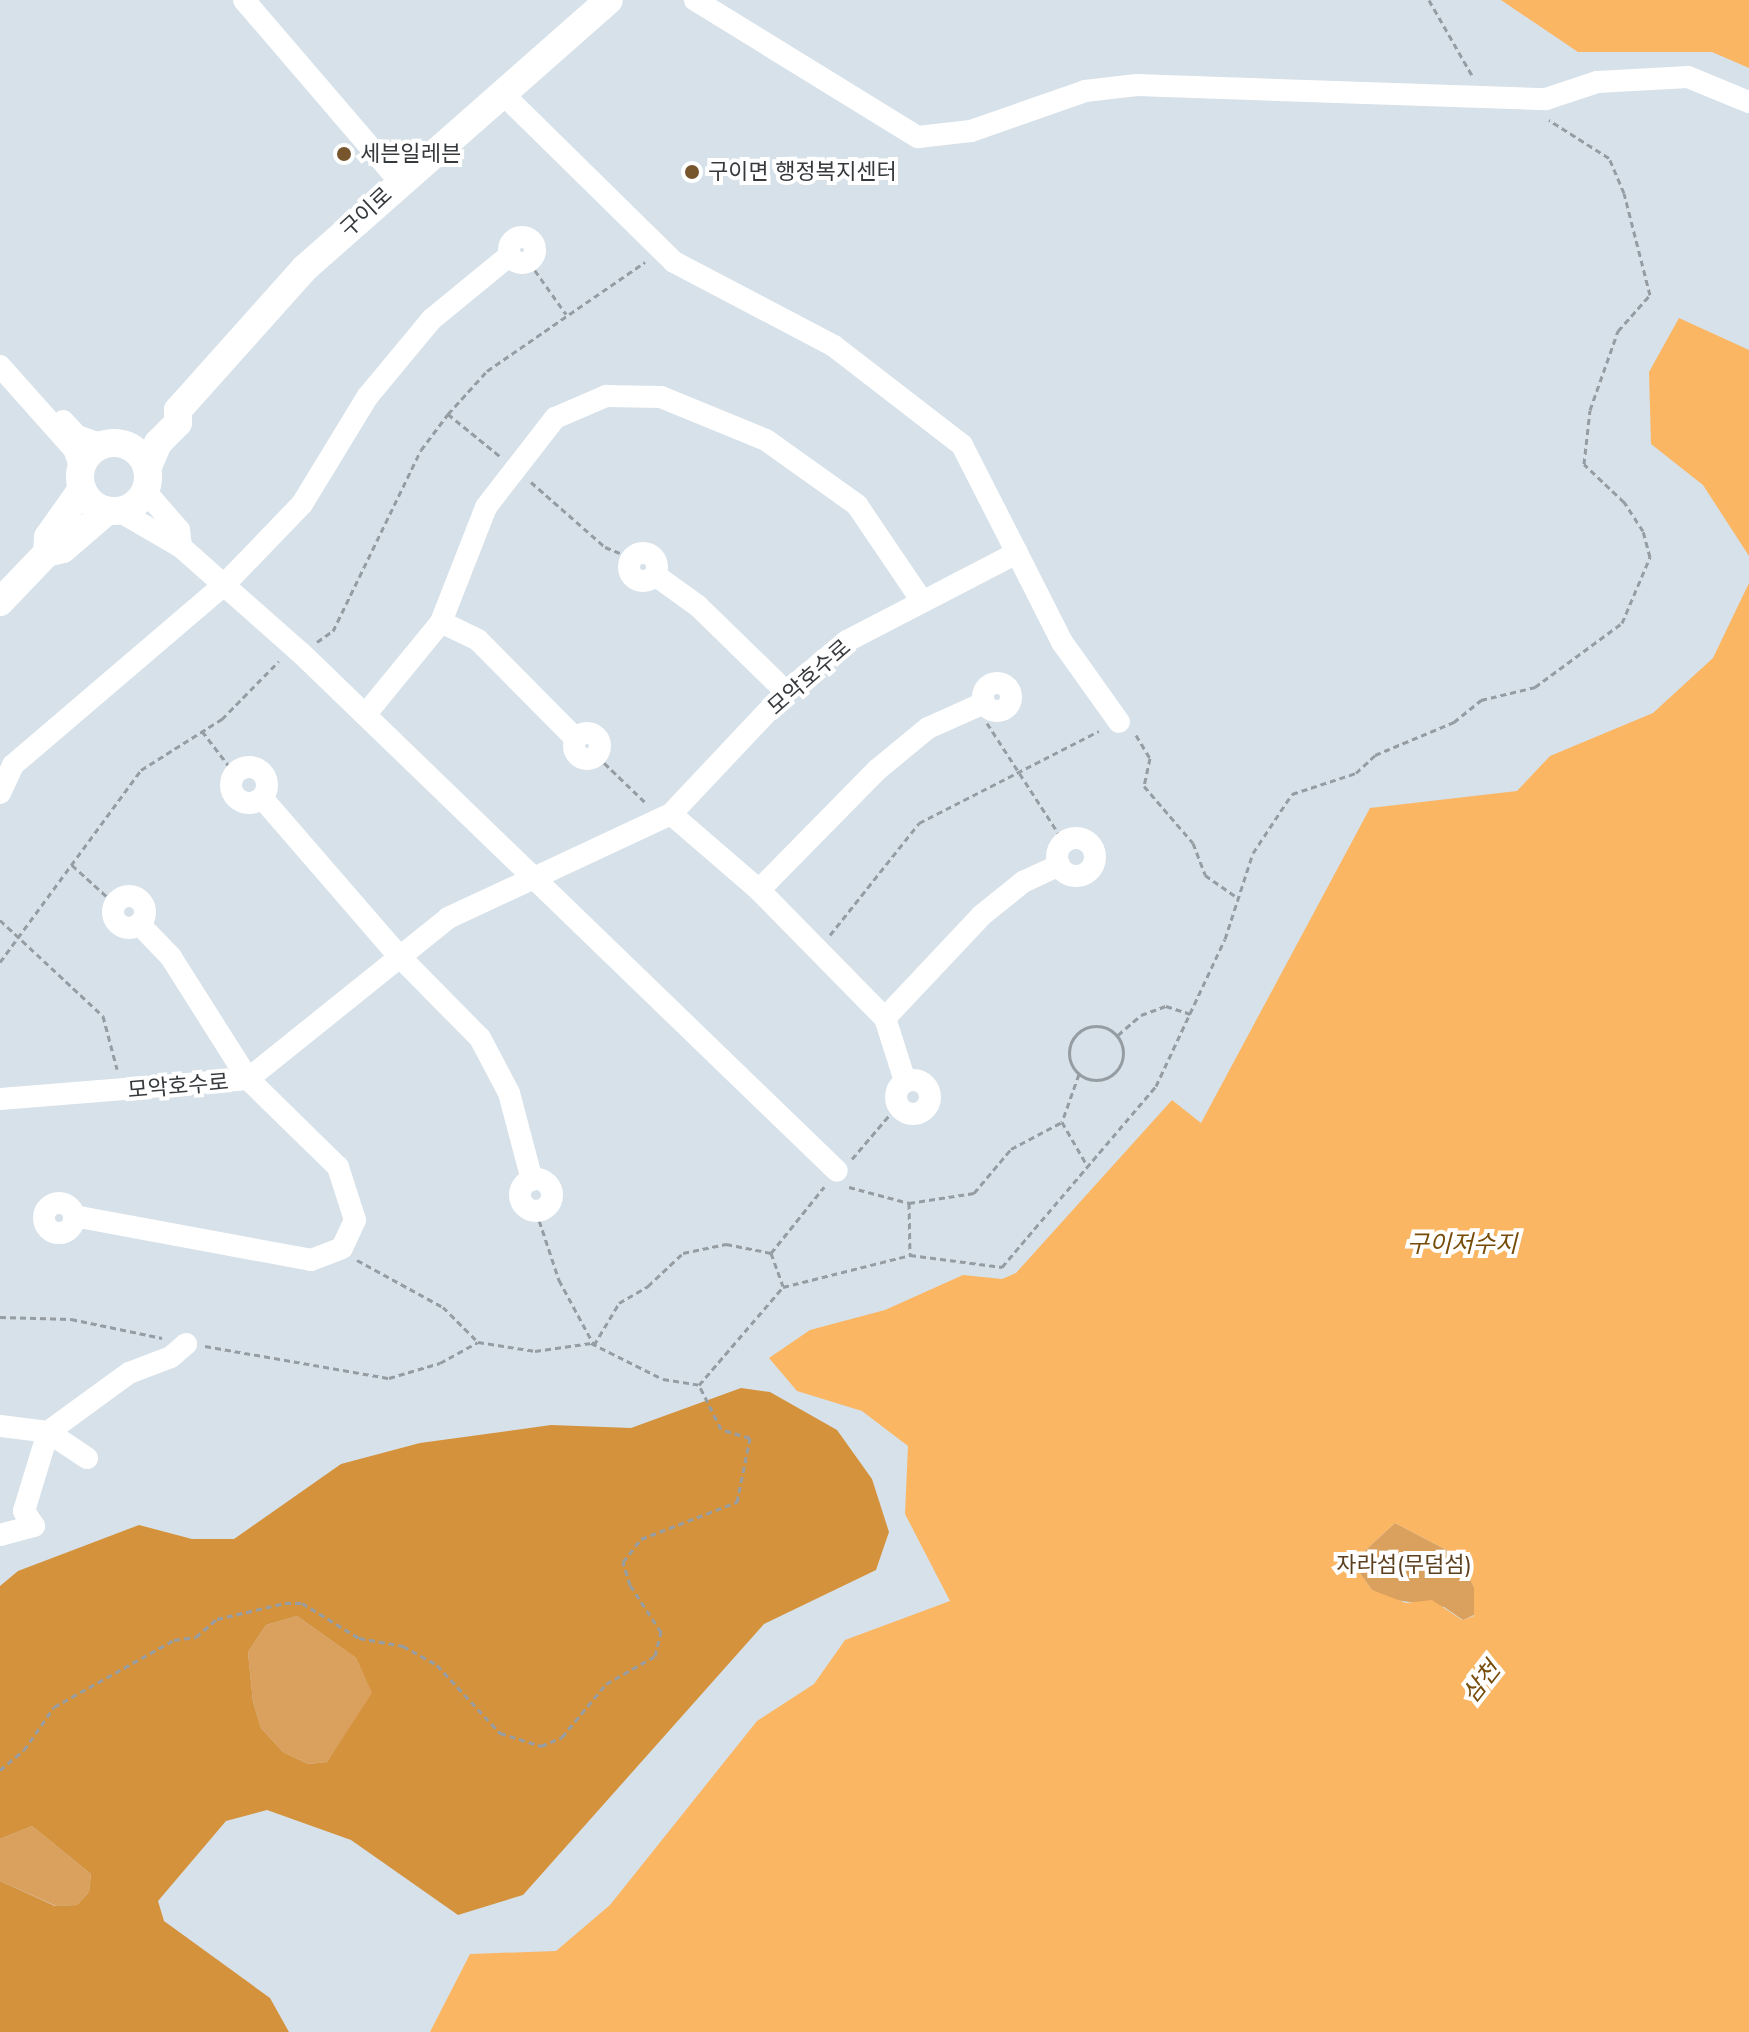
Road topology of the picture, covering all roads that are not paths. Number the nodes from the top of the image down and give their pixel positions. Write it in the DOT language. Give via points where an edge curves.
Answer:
graph roads {
  1 [pos="609,0"];
  2 [pos="695,0"];
  3 [pos="247,1"];
  4 [pos="503,94"];
  5 [pos="1749,102"];
  6 [pos="399,181"];
  7 [pos="519,258"];
  8 [pos="0,366"];
  9 [pos="39,406"];
  10 [pos="178,410"];
  11 [pos="114,445"];
  12 [pos="82,478"];
  13 [pos="146,480"];
  14 [pos="113,511"];
  15 [pos="181,547"];
  16 [pos="47,553"];
  17 [pos="1017,553"];
  18 [pos="632,558"];
  19 [pos="224,585"];
  20 [pos="920,598"];
  21 [pos="0,602"];
  22 [pos="441,622"];
  23 [pos="786,692"];
  24 [pos="980,704"];
  25 [pos="365,715"];
  26 [pos="1119,722"];
  27 [pos="597,756"];
  28 [pos="235,774"];
  29 [pos="0,793"];
  30 [pos="663,818"];
  31 [pos="1059,865"];
  32 [pos="526,877"];
  33 [pos="759,890"];
  34 [pos="115,904"];
  35 [pos="399,956"];
  36 [pos="885,1018"];
  37 [pos="248,1079"];
  38 [pos="905,1081"];
  39 [pos="0,1099"];
  40 [pos="837,1171"];
  41 [pos="536,1211"];
  42 [pos="74,1216"];
  43 [pos="186,1344"];
  44 [pos="0,1426"];
  45 [pos="48,1432"];
  46 [pos="87,1458"];
  47 [pos="0,1535"];
  1 -- 4 [label="street, 구이로"];
  2 -- 5 [label="street" via="918,137 971,131 1085,91 1137,85 1546,99 1597,82 1688,77"];
  3 -- 6 [label="street"];
  4 -- 6 [label="street, 구이로"];
  4 -- 17 [label="street" via="661,250 834,346 962,445"];
  6 -- 10 [label="street, 구이로" via="305,268"];
  7 -- 19 [label="street" via="432,319 368,396 302,504"];
  8 -- 9 [label="street"];
  9 -- 11 [label="street" via="77,436"];
  9 -- 12 [label="street"];
  10 -- 11 [label="street" via="168,407"];
  10 -- 13 [label="street" via="178,423 158,443"];
  11 -- 12 [label="street"];
  11 -- 13 [label="street"];
  12 -- 14 [label="street"];
  12 -- 16 [label="street" via="48,537"];
  13 -- 14 [label="street"];
  13 -- 15 [label="street" via="179,530"];
  14 -- 15 [label="street"];
  14 -- 16 [label="street" via="63,549"];
  15 -- 19 [label="street"];
  16 -- 21 [label="street"];
  17 -- 20 [label="street, 모악호수로"];
  17 -- 26 [label="street" via="1062,642"];
  18 -- 23 [label="street" via="649,554 655,575 698,606"];
  19 -- 25 [label="street"];
  19 -- 29 [label="street" via="13,765"];
  20 -- 22 [label="street" via="857,505 766,440 661,397 606,396 555,418 486,507"];
  20 -- 23 [label="street, 모악호수로" via="847,641"];
  22 -- 25 [label="street"];
  22 -- 27 [label="street" via="478,640 576,739 596,736"];
  23 -- 30 [label="street, 모악호수로"];
  24 -- 33 [label="street" via="928,728 877,770"];
  25 -- 32 [label="street"];
  28 -- 35 [label="street" via="236,797 252,803 262,798"];
  30 -- 32 [label="street, 모악호수로"];
  30 -- 33 [label="street"];
  31 -- 31 [label="street" via="1079,876 1095,859 1088,842 1064,842"];
  31 -- 36 [label="street" via="1023,882 982,915"];
  32 -- 35 [label="street, 모악호수로" via="448,918"];
  32 -- 40 [label="street"];
  33 -- 36 [label="street"];
  34 -- 37 [label="street" via="119,924 139,924 171,957"];
  35 -- 37 [label="street, 모악호수로"];
  35 -- 41 [label="street" via="480,1038 509,1093 532,1180 544,1181 552,1194 546,1207"];
  36 -- 38 [label="street"];
  37 -- 39 [label="street, 모악호수로"];
  37 -- 42 [label="street" via="338,1167 355,1220 342,1248 311,1260"];
  38 -- 38 [label="street" via="926,1086 929,1101 918,1113 898,1105 896,1094"];
  43 -- 45 [label="street" via="171,1357 129,1373"];
  44 -- 45 [label="street"];
  45 -- 46 [label="street"];
  45 -- 47 [label="street" via="24,1511 34,1526"];
}
